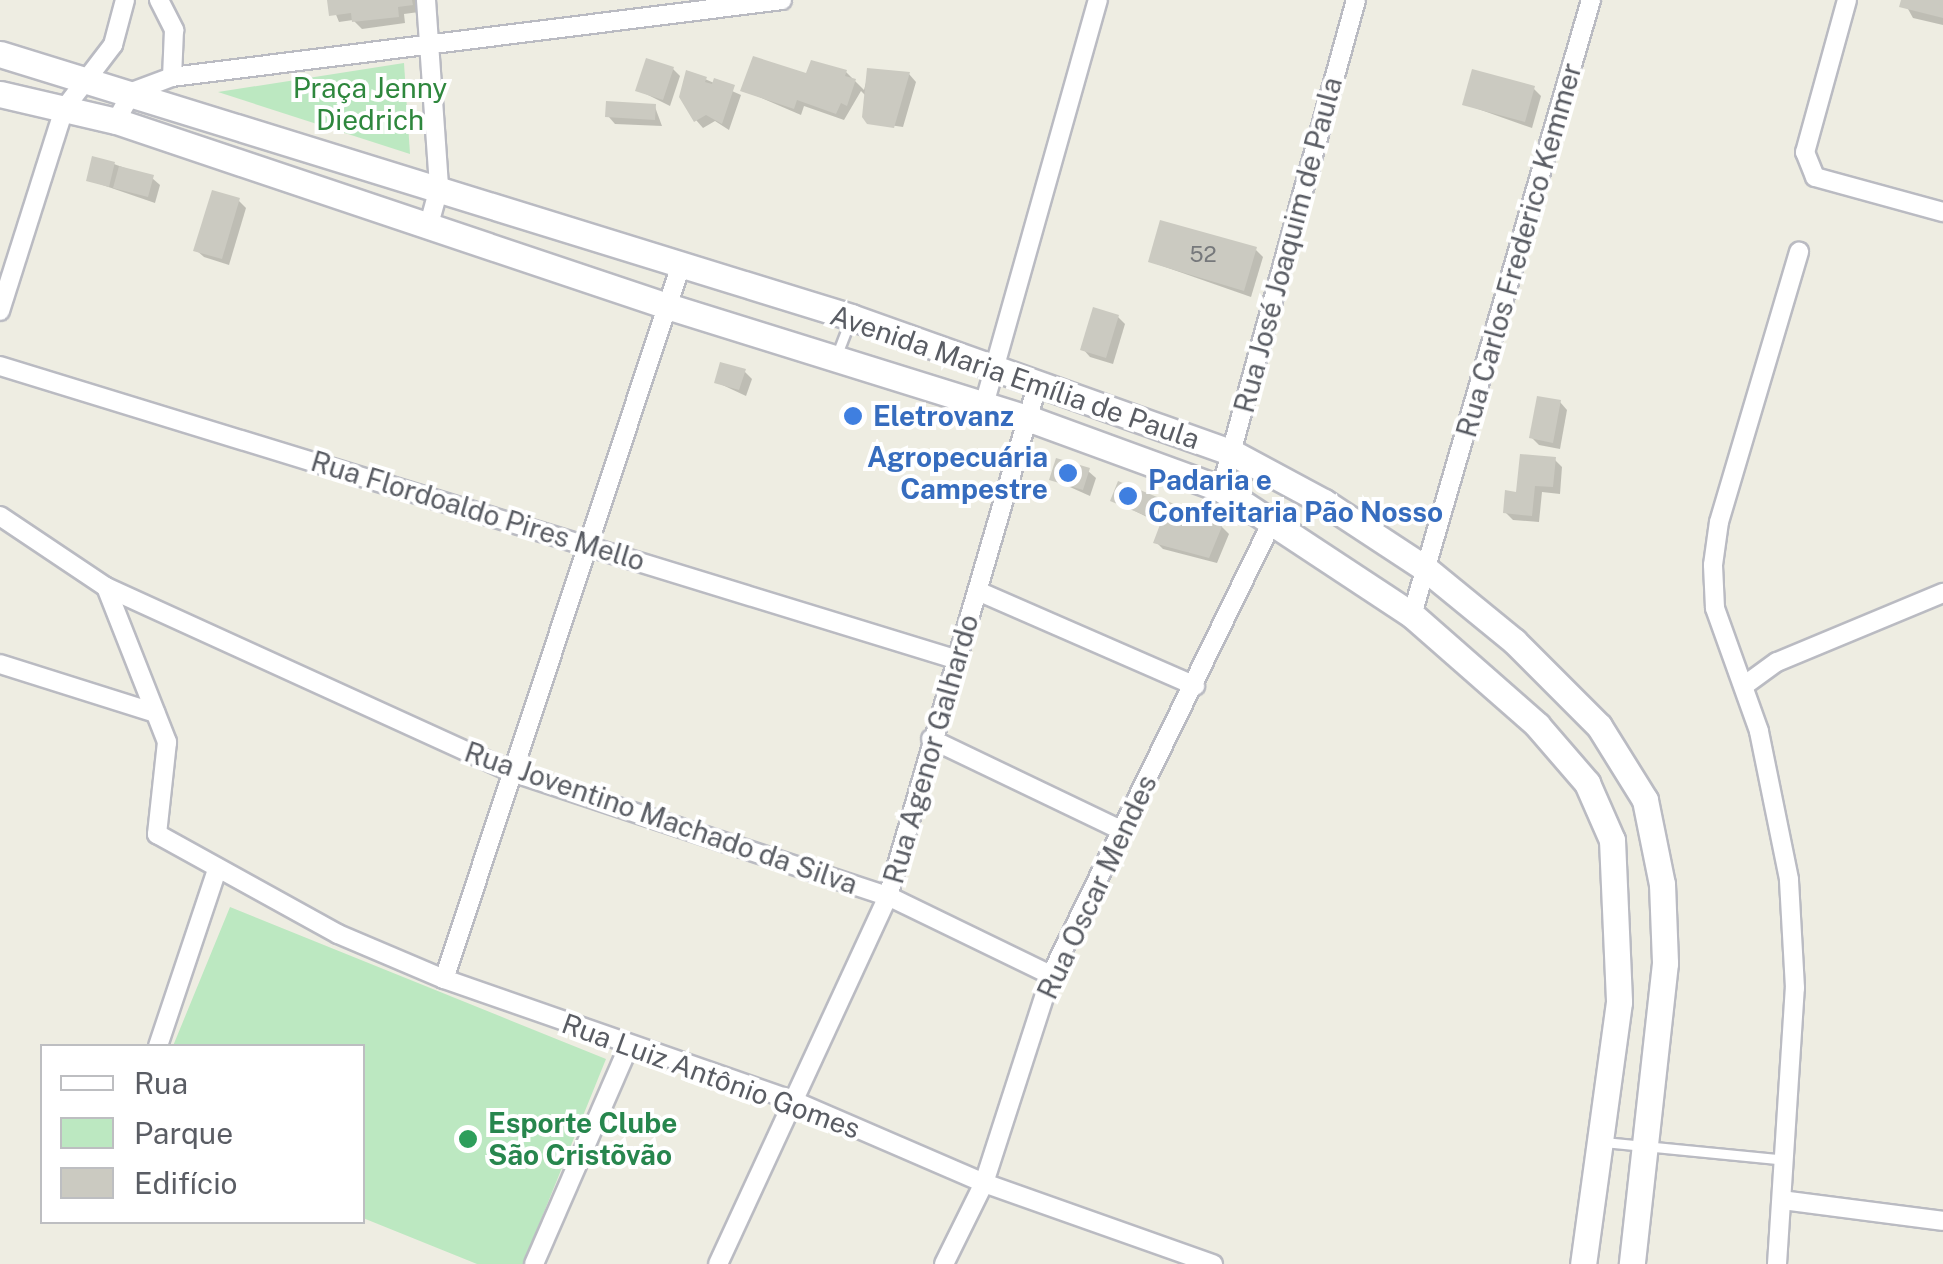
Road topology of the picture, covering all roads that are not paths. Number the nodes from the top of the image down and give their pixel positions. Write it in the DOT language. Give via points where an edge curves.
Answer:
graph roads {
  1 [pos="125,0"];
  2 [pos="160,0"];
  3 [pos="426,0"];
  4 [pos="782,0"];
  5 [pos="1098,0"];
  6 [pos="1356,0"];
  7 [pos="1591,0"];
  8 [pos="1847,0"];
  9 [pos="430,44"];
  10 [pos="0,54"];
  11 [pos="88,77"];
  12 [pos="172,77"];
  13 [pos="132,92"];
  14 [pos="0,94"];
  15 [pos="64,109"];
  16 [pos="116,121"];
  17 [pos="439,188"];
  18 [pos="1943,212"];
  19 [pos="428,228"];
  20 [pos="1799,252"];
  21 [pos="681,265"];
  22 [pos="667,306"];
  23 [pos="0,311"];
  24 [pos="851,317"];
  25 [pos="835,360"];
  26 [pos="0,366"];
  27 [pos="996,368"];
  28 [pos="1037,386"];
  29 [pos="984,406"];
  30 [pos="1030,418"];
  31 [pos="1231,452"];
  32 [pos="1220,489"];
  33 [pos="0,516"];
  34 [pos="1273,520"];
  35 [pos="587,543"];
  36 [pos="1426,569"];
  37 [pos="106,587"];
  38 [pos="978,591"];
  39 [pos="1943,592"];
  40 [pos="1412,615"];
  41 [pos="956,659"];
  42 [pos="0,664"];
  43 [pos="1745,684"];
  44 [pos="1195,686"];
  45 [pos="155,713"];
  46 [pos="930,739"];
  47 [pos="509,772"];
  48 [pos="1120,830"];
  49 [pos="217,870"];
  50 [pos="888,896"];
  51 [pos="1050,974"];
  52 [pos="444,979"];
  53 [pos="159,1044"];
  54 [pos="629,1046"];
  55 [pos="792,1100"];
  56 [pos="1600,1142"];
  57 [pos="1647,1147"];
  58 [pos="1785,1160"];
  59 [pos="984,1183"];
  60 [pos="1782,1200"];
  61 [pos="1943,1221"];
  62 [pos="534,1264"];
  63 [pos="718,1264"];
  64 [pos="944,1264"];
  65 [pos="1213,1264"];
  66 [pos="1583,1264"];
  67 [pos="1632,1264"];
  68 [pos="1777,1264"];
  1 -- 11 [label="street" via="113,44"];
  2 -- 12 [label="street" via="174,30"];
  3 -- 9 [label="street"];
  4 -- 9 [label="street"];
  5 -- 27 [label="street"];
  6 -- 31 [label="street, Rua José Joaquim de Paula"];
  7 -- 36 [label="street, Rua Carlos Frederico Kemmer"];
  8 -- 18 [label="street" via="1806,152 1814,177"];
  9 -- 12 [label="street"];
  9 -- 17 [label="street"];
  10 -- 11 [label="main road, Avenida Maria Emília de Paula"];
  11 -- 13 [label="main road, Avenida Maria Emília de Paula"];
  11 -- 15 [label="street"];
  12 -- 13 [label="street"];
  13 -- 16 [label="street"];
  13 -- 17 [label="main road, Avenida Maria Emília de Paula"];
  14 -- 15 [label="main road, Avenida Maria Emília de Paula"];
  15 -- 16 [label="main road, Avenida Maria Emília de Paula"];
  15 -- 23 [label="street"];
  16 -- 19 [label="main road, Avenida Maria Emília de Paula"];
  17 -- 19 [label="street"];
  17 -- 21 [label="main road, Avenida Maria Emília de Paula"];
  19 -- 22 [label="main road, Avenida Maria Emília de Paula"];
  20 -- 43 [label="street" via="1713,565 1725,647"];
  21 -- 22 [label="street"];
  21 -- 24 [label="main road, Avenida Maria Emília de Paula"];
  22 -- 25 [label="main road, Avenida Maria Emília de Paula"];
  22 -- 35 [label="street"];
  24 -- 25 [label="lane"];
  24 -- 27 [label="main road, Avenida Maria Emília de Paula"];
  25 -- 29 [label="main road, Avenida Maria Emília de Paula"];
  26 -- 35 [label="street, Rua Flordoaldo Pires Mello"];
  27 -- 28 [label="main road, Avenida Maria Emília de Paula"];
  27 -- 29 [label="street"];
  28 -- 30 [label="street, Rua Agenor Galhardo"];
  28 -- 31 [label="main road, Avenida Maria Emília de Paula"];
  29 -- 30 [label="main road, Avenida Maria Emília de Paula"];
  30 -- 32 [label="main road, Avenida Maria Emília de Paula"];
  30 -- 38 [label="street, Rua Agenor Galhardo"];
  31 -- 32 [label="street, Rua José Joaquim de Paula"];
  31 -- 36 [label="main road, Avenida Maria Emília de Paula"];
  32 -- 34 [label="main road, Avenida Maria Emília de Paula"];
  33 -- 37 [label="street, Rua Joventino Machado da Silva"];
  34 -- 40 [label="main road, Avenida Maria Emília de Paula"];
  34 -- 44 [label="street, Rua Oscar Mendes"];
  35 -- 41 [label="street, Rua Flordoaldo Pires Mello"];
  35 -- 47 [label="street"];
  36 -- 40 [label="street, Rua Carlos Frederico Kemmer"];
  36 -- 57 [label="main road, Avenida Maria Emília de Paula" via="1514,641 1600,726 1645,800 1662,884 1665,963"];
  37 -- 45 [label="street"];
  37 -- 47 [label="street, Rua Joventino Machado da Silva"];
  38 -- 41 [label="street, Rua Agenor Galhardo"];
  38 -- 44 [label="street"];
  39 -- 43 [label="street" via="1777,662"];
  40 -- 56 [label="main road, Avenida Maria Emília de Paula" via="1537,725 1587,784 1612,840 1619,1002"];
  41 -- 46 [label="street, Rua Agenor Galhardo"];
  42 -- 45 [label="street"];
  43 -- 58 [label="street" via="1789,880 1795,988"];
  44 -- 48 [label="street, Rua Oscar Mendes"];
  45 -- 49 [label="street, Rua Luiz Antônio Gomes" via="167,742 157,834"];
  46 -- 48 [label="street"];
  46 -- 50 [label="street, Rua Agenor Galhardo"];
  47 -- 50 [label="street, Rua Joventino Machado da Silva"];
  47 -- 52 [label="street"];
  48 -- 51 [label="street, Rua Oscar Mendes"];
  49 -- 52 [label="street, Rua Luiz Antônio Gomes" via="338,934"];
  49 -- 53 [label="street"];
  50 -- 51 [label="street, Rua Joventino Machado da Silva"];
  50 -- 55 [label="street, Rua Agenor Galhardo"];
  51 -- 59 [label="street, Rua Oscar Mendes"];
  52 -- 54 [label="street, Rua Luiz Antônio Gomes"];
  54 -- 55 [label="street, Rua Luiz Antônio Gomes"];
  54 -- 62 [label="street"];
  55 -- 59 [label="street, Rua Luiz Antônio Gomes"];
  55 -- 63 [label="street, Rua Agenor Galhardo"];
  56 -- 57 [label="lane"];
  56 -- 66 [label="main road, Avenida Maria Emília de Paula"];
  57 -- 58 [label="lane"];
  57 -- 67 [label="main road, Avenida Maria Emília de Paula"];
  58 -- 60 [label="street"];
  59 -- 64 [label="street, Rua Oscar Mendes"];
  59 -- 65 [label="street, Rua Luiz Antônio Gomes"];
  60 -- 61 [label="street"];
  60 -- 68 [label="street"];
}
